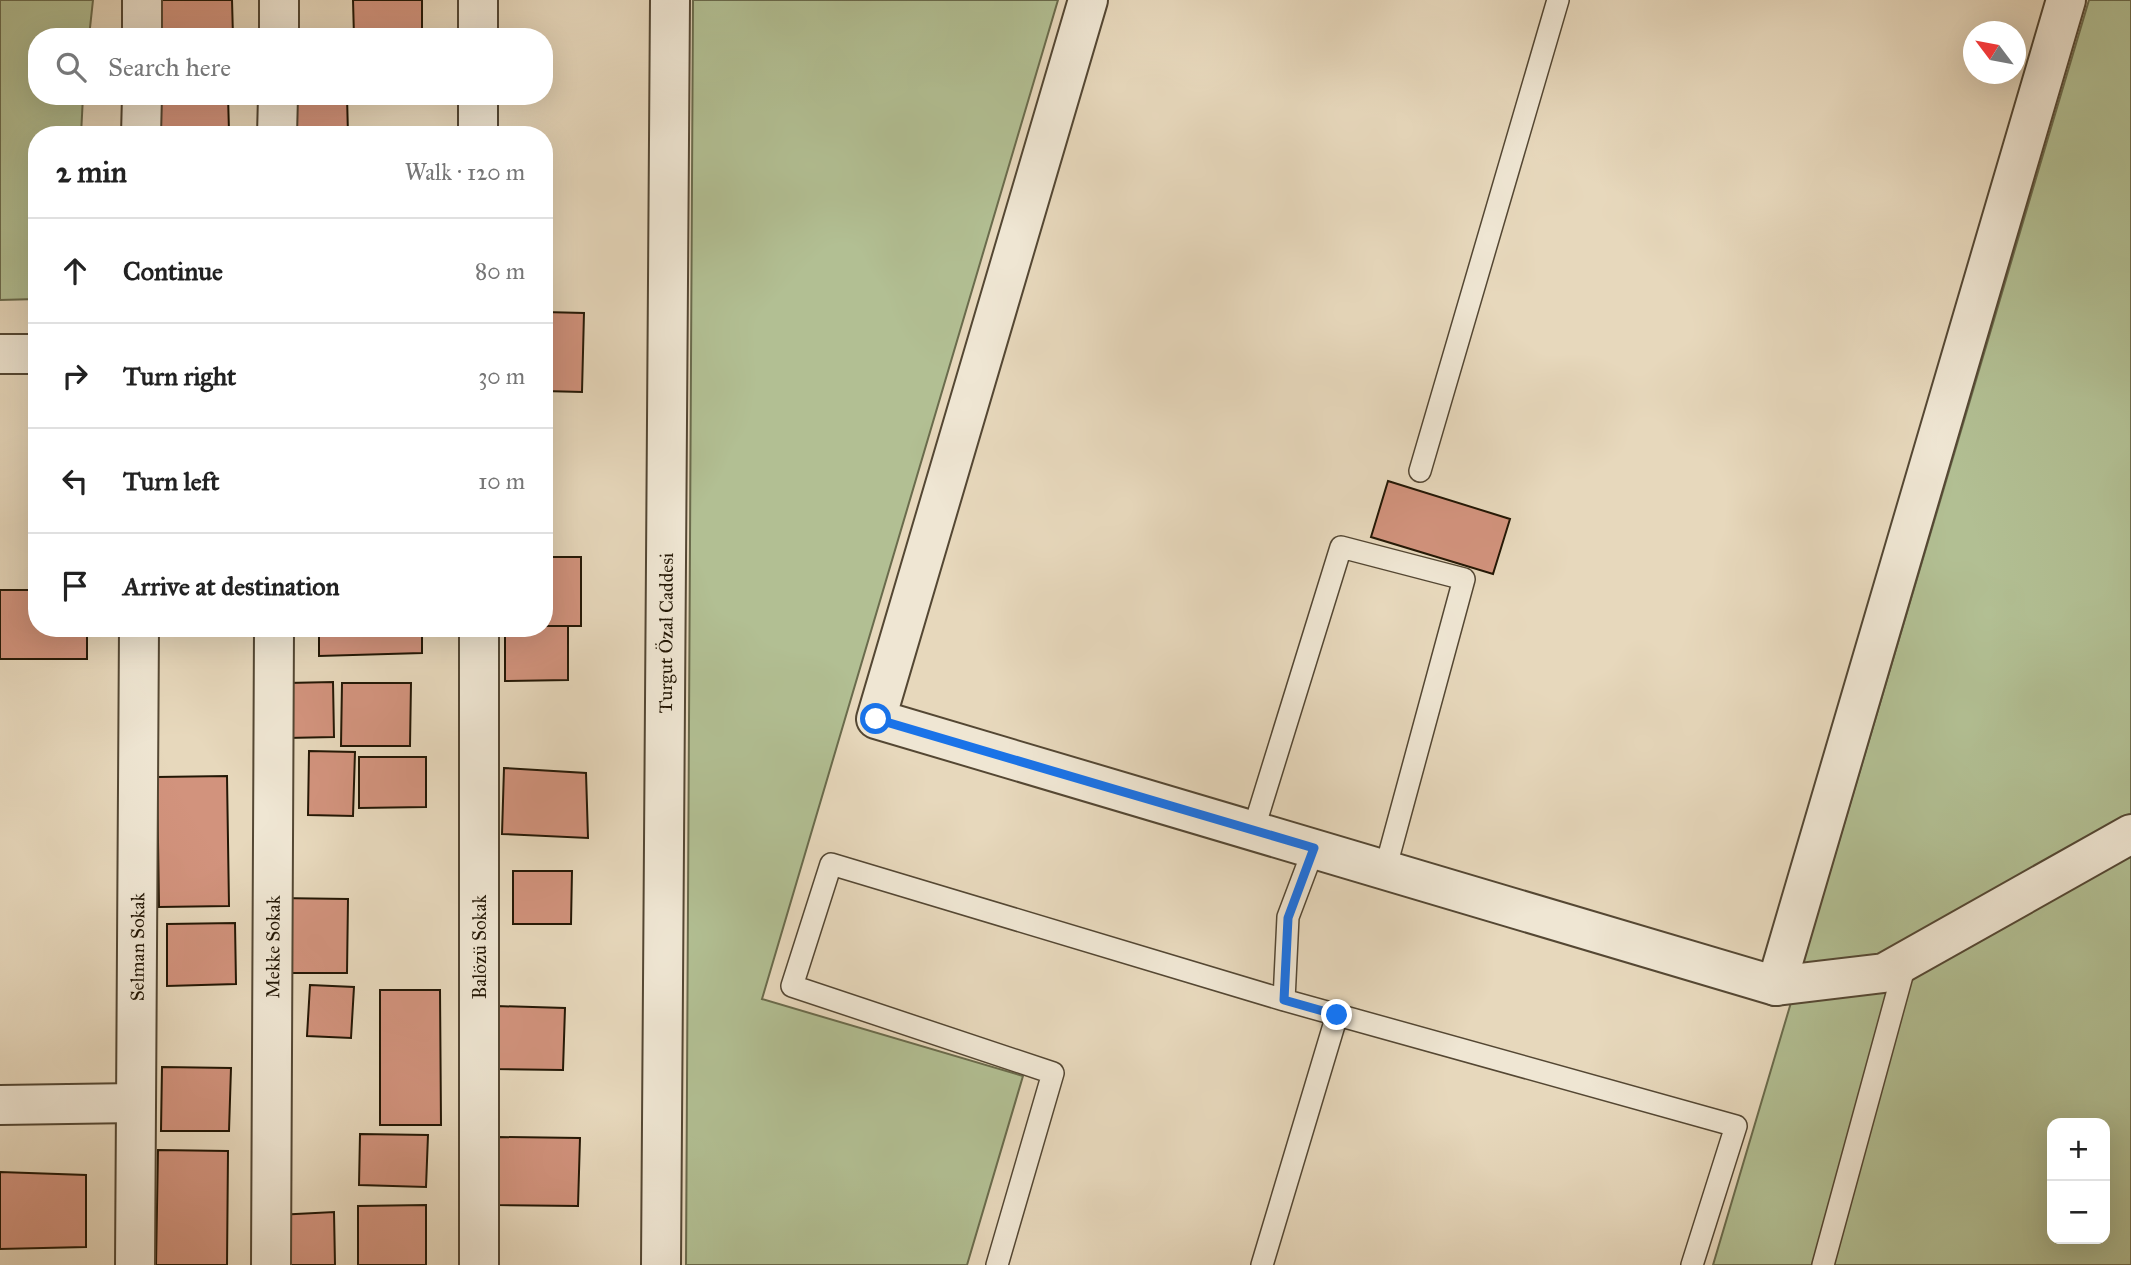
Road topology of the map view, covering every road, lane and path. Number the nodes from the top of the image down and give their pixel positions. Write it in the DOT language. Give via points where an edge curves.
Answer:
graph roads {
  1 [pos="142,0"];
  2 [pos="279,0"];
  3 [pos="478,0"];
  4 [pos="670,0"];
  5 [pos="1088,0"];
  6 [pos="1558,0"];
  7 [pos="2066,0"];
  8 [pos="142,28"];
  9 [pos="278,28"];
  10 [pos="478,28"];
  11 [pos="142,105"];
  12 [pos="278,105"];
  13 [pos="478,105"];
  14 [pos="141,126"];
  15 [pos="277,126"];
  16 [pos="478,126"];
  17 [pos="0,354"];
  18 [pos="28,354"];
  19 [pos="1420,471"];
  20 [pos="139,637"];
  21 [pos="274,637"];
  22 [pos="479,637"];
  23 [pos="1252,831"];
  24 [pos="2131,834"];
  25 [pos="1314,848"];
  26 [pos="1385,870"];
  27 [pos="1906,961"];
  28 [pos="1776,986"];
  29 [pos="1284,1000"];
  30 [pos="1337,1015"];
  31 [pos="136,1103"];
  32 [pos="0,1105"];
  33 [pos="135,1265"];
  34 [pos="271,1265"];
  35 [pos="479,1265"];
  36 [pos="661,1265"];
  37 [pos="997,1265"];
  38 [pos="1262,1265"];
  39 [pos="1692,1265"];
  40 [pos="1823,1265"];
  1 -- 8 [label="street"];
  2 -- 9 [label="street"];
  3 -- 10 [label="street"];
  4 -- 36 [label="street, Turgut Özal Caddesi"];
  5 -- 23 [label="street" via="876,719"];
  6 -- 19 [label="lane"];
  7 -- 28 [label="street"];
  11 -- 14 [label="street"];
  12 -- 15 [label="street"];
  13 -- 16 [label="street"];
  17 -- 18 [label="street"];
  20 -- 31 [label="street, Selman Sokak"];
  21 -- 34 [label="street, Mekke Sokak"];
  22 -- 35 [label="street, Balözü Sokak"];
  23 -- 25 [label="street"];
  23 -- 26 [label="lane" via="1341,547 1464,579"];
  24 -- 27 [label="street"];
  25 -- 26 [label="street"];
  25 -- 29 [label="lane" via="1288,918"];
  26 -- 28 [label="street"];
  27 -- 28 [label="street" via="1884,973"];
  27 -- 40 [label="lane"];
  29 -- 30 [label="lane"];
  29 -- 37 [label="lane" via="831,864 792,986 1054,1073"];
  30 -- 38 [label="lane"];
  30 -- 39 [label="lane" via="1736,1126"];
  31 -- 32 [label="street"];
  31 -- 33 [label="street, Selman Sokak"];
}
